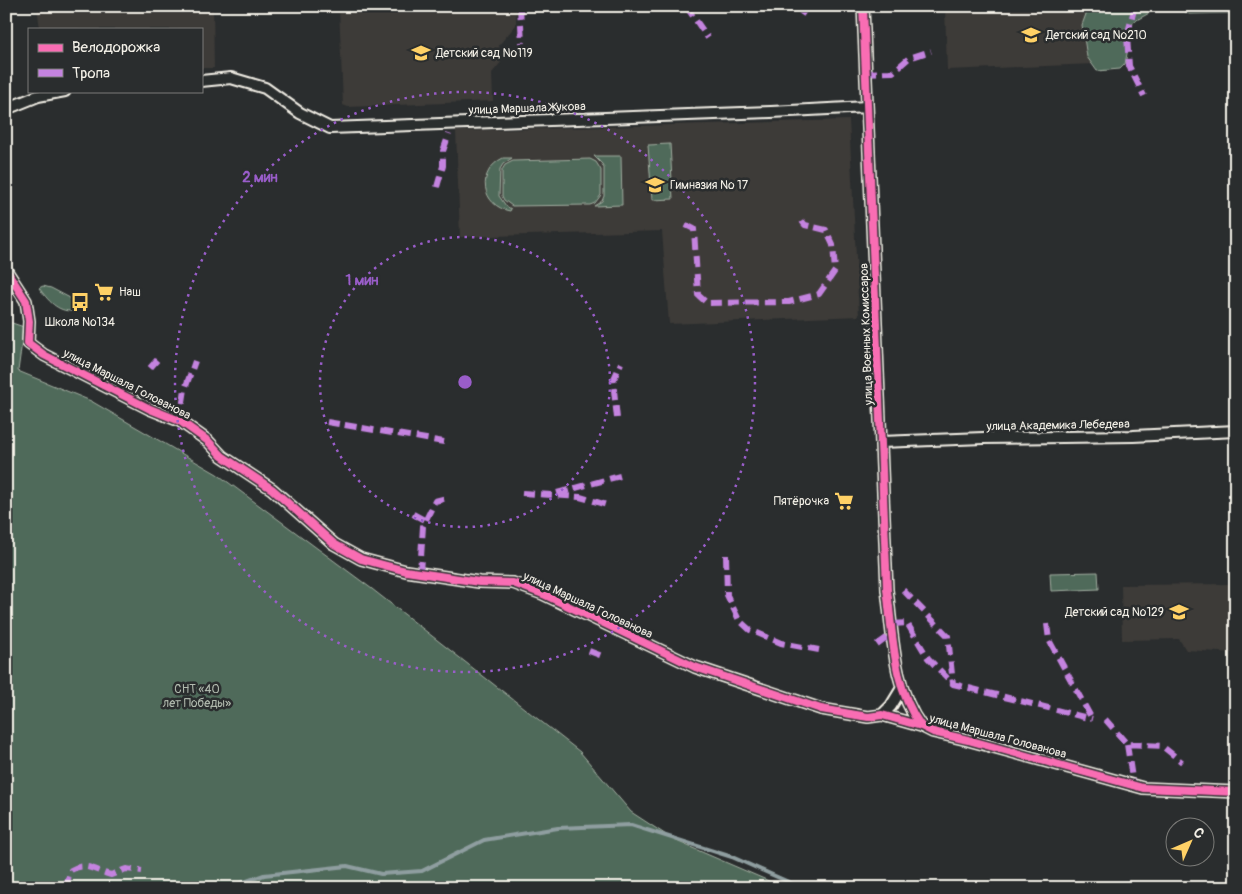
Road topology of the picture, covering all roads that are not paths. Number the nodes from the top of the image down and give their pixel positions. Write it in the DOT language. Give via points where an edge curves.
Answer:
graph roads {
  1 [pos="864,6"];
  2 [pos="202,81"];
  3 [pos="60,92"];
  4 [pos="867,107"];
  5 [pos="6,109"];
  6 [pos="6,270"];
  7 [pos="1236,431"];
  8 [pos="881,442"];
  9 [pos="902,688"];
  10 [pos="882,715"];
  11 [pos="920,726"];
  12 [pos="1236,792"];
  1 -- 4 [label="street, улица Военных Комиссаров"];
  2 -- 4 [label="street, улица Маршала Жукова" via="230,78 265,88 300,113 330,128"];
  3 -- 5 [label="street" via="38,96"];
  4 -- 8 [label="street, улица Военных Комиссаров"];
  6 -- 10 [label="street, улица Маршала Голованова" via="26,301 30,321 28,343 44,355 180,421 208,441 222,456 272,489 334,544 361,559 406,572 513,583 543,594 695,668 821,709 868,717"];
  7 -- 8 [label="street, улица Академика Лебедева"];
  8 -- 9 [label="street, улица Военных Комиссаров" via="887,590"];
  9 -- 10 [label="street"];
  9 -- 11 [label="street, улица Военных Комиссаров" via="910,712"];
  10 -- 11 [label="street, улица Маршала Голованова"];
  11 -- 12 [label="street, улица Маршала Голованова" via="1143,788"];
}
